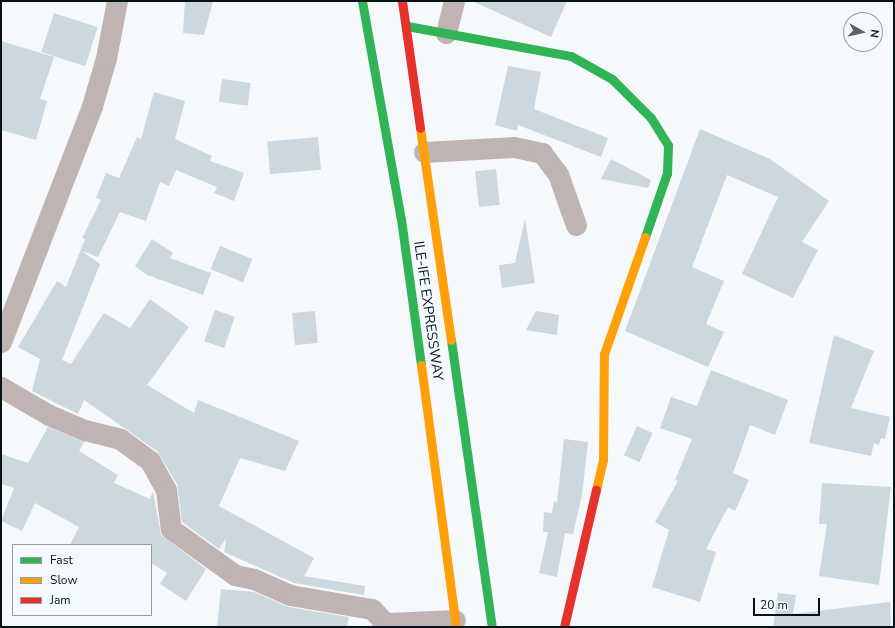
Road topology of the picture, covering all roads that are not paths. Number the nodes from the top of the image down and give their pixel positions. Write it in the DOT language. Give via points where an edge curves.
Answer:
graph roads {
  1 [pos="117,1"];
  2 [pos="362,1"];
  3 [pos="402,1"];
  4 [pos="454,1"];
  5 [pos="407,26"];
  6 [pos="446,33"];
  7 [pos="424,152"];
  8 [pos="576,225"];
  9 [pos="1,342"];
  10 [pos="1,387"];
  11 [pos="456,624"];
  12 [pos="389,625"];
  13 [pos="492,627"];
  14 [pos="564,627"];
  1 -- 9 [label="street" via="106,58 92,106"];
  2 -- 11 [label="main road, ILE-IFE EXPRESSWAY" via="401,218"];
  3 -- 5 [label="main road, ILE-IFE EXPRESSWAY"];
  4 -- 6 [label="street"];
  5 -- 6 [label="main road"];
  5 -- 7 [label="main road, ILE-IFE EXPRESSWAY"];
  6 -- 14 [label="main road" via="571,56 612,79 651,118 668,145 667,173 604,354 603,460"];
  7 -- 8 [label="street" via="514,147 542,153 558,174"];
  7 -- 13 [label="main road, ILE-IFE EXPRESSWAY"];
  10 -- 12 [label="street" via="56,418 120,439 150,461 166,490 171,529 235,575 254,579 290,595 372,608"];
  11 -- 12 [label="street"];
}
